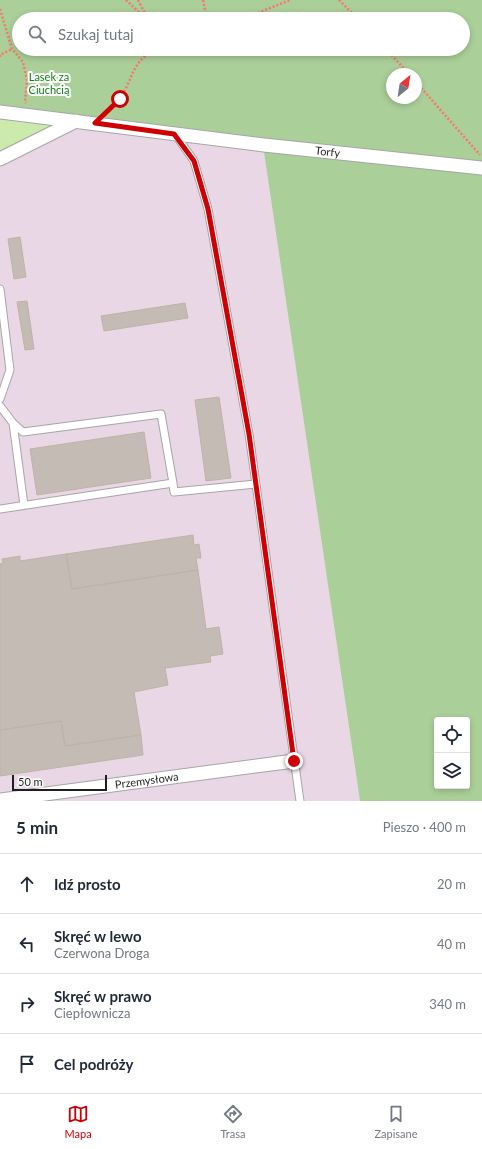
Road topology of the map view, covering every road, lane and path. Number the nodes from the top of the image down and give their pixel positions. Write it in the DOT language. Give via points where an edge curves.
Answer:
graph roads {
  1 [pos="126,0"];
  2 [pos="138,0"];
  3 [pos="203,0"];
  4 [pos="290,0"];
  5 [pos="339,0"];
  6 [pos="0,9"];
  7 [pos="139,12"];
  8 [pos="144,12"];
  9 [pos="206,12"];
  10 [pos="260,12"];
  11 [pos="351,12"];
  12 [pos="12,49"];
  13 [pos="17,56"];
  14 [pos="143,56"];
  15 [pos="392,56"];
  16 [pos="0,57"];
  17 [pos="403,68"];
  18 [pos="422,89"];
  19 [pos="0,112"];
  20 [pos="36,117"];
  21 [pos="76,121"];
  22 [pos="95,123"];
  23 [pos="174,134"];
  24 [pos="482,158"];
  25 [pos="0,159"];
  26 [pos="482,168"];
  27 [pos="0,289"];
  28 [pos="1,301"];
  29 [pos="0,399"];
  30 [pos="0,406"];
  31 [pos="14,423"];
  32 [pos="173,483"];
  33 [pos="256,484"];
  34 [pos="24,505"];
  35 [pos="0,509"];
  36 [pos="294,761"];
  37 [pos="39,798"];
  38 [pos="0,800"];
  39 [pos="300,801"];
  1 -- 7 [label="path"];
  2 -- 8 [label="path"];
  3 -- 9 [label="path"];
  4 -- 10 [label="path"];
  5 -- 11 [label="path"];
  6 -- 12 [label="path"];
  12 -- 16 [label="path"];
  13 -- 20 [label="path" via="22,62 27,80 25,102 29,106 38,107"];
  14 -- 22 [label="path" via="120,99"];
  15 -- 17 [label="path"];
  18 -- 24 [label="path"];
  19 -- 20 [label="street, Torfy"];
  20 -- 21 [label="street, Torfy"];
  21 -- 22 [label="street, Torfy"];
  21 -- 25 [label="street"];
  22 -- 23 [label="street, Torfy"];
  23 -- 26 [label="street, Torfy"];
  23 -- 33 [label="lane" via="194,161 208,209"];
  27 -- 28 [label="lane"];
  28 -- 29 [label="lane" via="10,370"];
  30 -- 31 [label="lane"];
  31 -- 32 [label="lane" via="23,432 161,414"];
  31 -- 34 [label="lane"];
  32 -- 33 [label="lane" via="174,492"];
  32 -- 34 [label="lane"];
  33 -- 36 [label="lane"];
  34 -- 35 [label="lane"];
  36 -- 37 [label="street, Przemysłowa"];
  36 -- 39 [label="lane"];
  37 -- 38 [label="street, Przemysłowa"];
}
